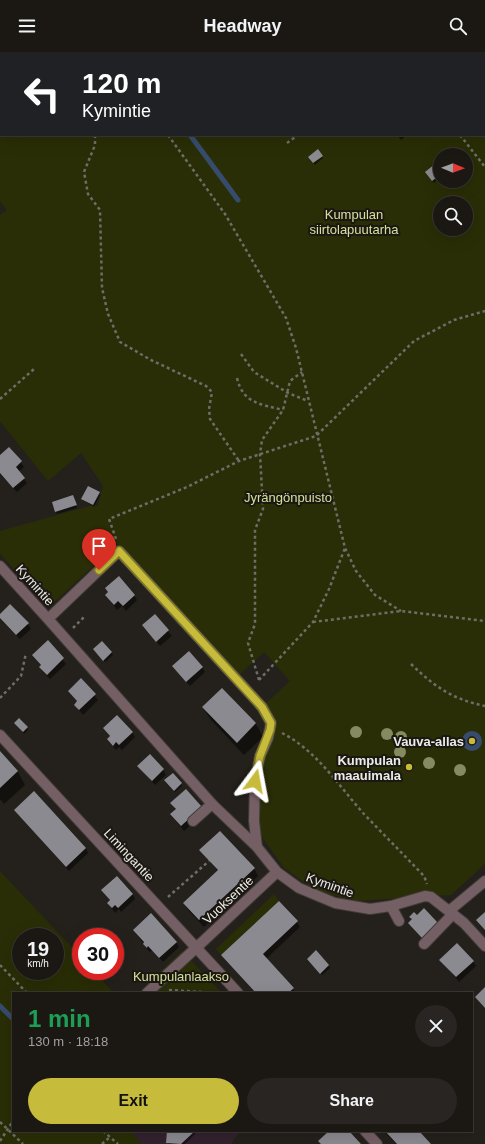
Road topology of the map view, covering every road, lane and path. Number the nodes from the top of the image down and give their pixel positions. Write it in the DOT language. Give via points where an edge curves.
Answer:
graph roads {
  1 [pos="96,136"];
  2 [pos="169,136"];
  3 [pos="297,136"];
  4 [pos="461,136"];
  5 [pos="287,143"];
  6 [pos="485,167"];
  7 [pos="485,312"];
  8 [pos="241,354"];
  9 [pos="34,369"];
  10 [pos="302,372"];
  11 [pos="237,378"];
  12 [pos="288,393"];
  13 [pos="0,399"];
  14 [pos="308,401"];
  15 [pos="283,410"];
  16 [pos="316,436"];
  17 [pos="260,454"];
  18 [pos="239,461"];
  19 [pos="345,548"];
  20 [pos="119,551"];
  21 [pos="0,566"];
  22 [pos="401,611"];
  23 [pos="48,619"];
  24 [pos="485,621"];
  25 [pos="312,622"];
  26 [pos="26,653"];
  27 [pos="411,664"];
  28 [pos="259,680"];
  29 [pos="247,692"];
  30 [pos="0,698"];
  31 [pos="485,706"];
  32 [pos="270,730"];
  33 [pos="0,735"];
  34 [pos="212,804"];
  35 [pos="193,821"];
  36 [pos="257,847"];
  37 [pos="210,861"];
  38 [pos="277,872"];
  39 [pos="485,880"];
  40 [pos="425,896"];
  41 [pos="158,906"];
  42 [pos="391,906"];
  43 [pos="451,912"];
  44 [pos="399,921"];
  45 [pos="424,944"];
  46 [pos="485,946"];
  47 [pos="197,947"];
  48 [pos="0,965"];
  49 [pos="151,990"];
  50 [pos="26,992"];
  51 [pos="199,992"];
  52 [pos="237,992"];
  53 [pos="0,1122"];
  54 [pos="12,1122"];
  55 [pos="7,1129"];
  56 [pos="105,1132"];
  57 [pos="366,1132"];
  58 [pos="110,1137"];
  59 [pos="0,1141"];
  60 [pos="23,1144"];
  61 [pos="102,1144"];
  62 [pos="118,1144"];
  63 [pos="377,1144"];
  1 -- 18 [label="path" via="84,172 88,194 100,210 102,288 108,314 120,342 150,360 206,386 212,392 210,419"];
  2 -- 10 [label="path" via="224,214 286,318"];
  3 -- 5 [label="path"];
  4 -- 6 [label="path"];
  7 -- 16 [label="path" via="454,320 414,341"];
  8 -- 12 [label="path" via="254,372"];
  9 -- 13 [label="path"];
  10 -- 12 [label="path" via="290,382"];
  10 -- 14 [label="path"];
  11 -- 15 [label="path" via="240,389 250,400"];
  12 -- 14 [label="path"];
  12 -- 15 [label="path"];
  14 -- 16 [label="path"];
  15 -- 17 [label="path" via="262,440"];
  16 -- 17 [label="path"];
  16 -- 19 [label="path"];
  17 -- 18 [label="path"];
  17 -- 28 [label="path" via="263,509 256,530 255,624 248,644"];
  18 -- 20 [label="path" via="187,487 109,519"];
  19 -- 22 [label="path" via="356,571 375,595"];
  19 -- 25 [label="path" via="329,589"];
  20 -- 23 [label="street, Kymintie"];
  20 -- 29 [label="street"];
  21 -- 23 [label="street, Kymintie"];
  22 -- 24 [label="path"];
  22 -- 25 [label="path"];
  23 -- 34 [label="street, Kymintie"];
  25 -- 28 [label="path"];
  26 -- 30 [label="path" via="21,676"];
  27 -- 31 [label="path" via="444,692"];
  28 -- 29 [label="path"];
  29 -- 32 [label="street" via="268,716"];
  32 -- 36 [label="street" via="260,756 255,781 254,821"];
  32 -- 40 [label="path" via="298,742 321,763 364,814 424,876 427,885"];
  33 -- 41 [label="street, Limingantie"];
  34 -- 35 [label="street"];
  34 -- 36 [label="street, Kymintie"];
  36 -- 38 [label="street, Kymintie"];
  37 -- 41 [label="path"];
  38 -- 42 [label="street, Kymintie" via="299,888 335,903 370,909"];
  38 -- 47 [label="street, Vuoksentie"];
  39 -- 43 [label="street"];
  40 -- 42 [label="street, Kymintie"];
  40 -- 43 [label="street" via="431,897"];
  41 -- 47 [label="street, Limingantie"];
  42 -- 44 [label="street"];
  43 -- 45 [label="street"];
  43 -- 46 [label="street"];
  47 -- 49 [label="street, Vuoksentie"];
  47 -- 52 [label="street, Limingantie"];
  48 -- 50 [label="path"];
  49 -- 51 [label="path"];
  53 -- 55 [label="path"];
  54 -- 55 [label="path"];
  55 -- 59 [label="path"];
  55 -- 60 [label="path"];
  56 -- 58 [label="path"];
  57 -- 63 [label="street"];
  58 -- 61 [label="path"];
  58 -- 62 [label="path"];
}
